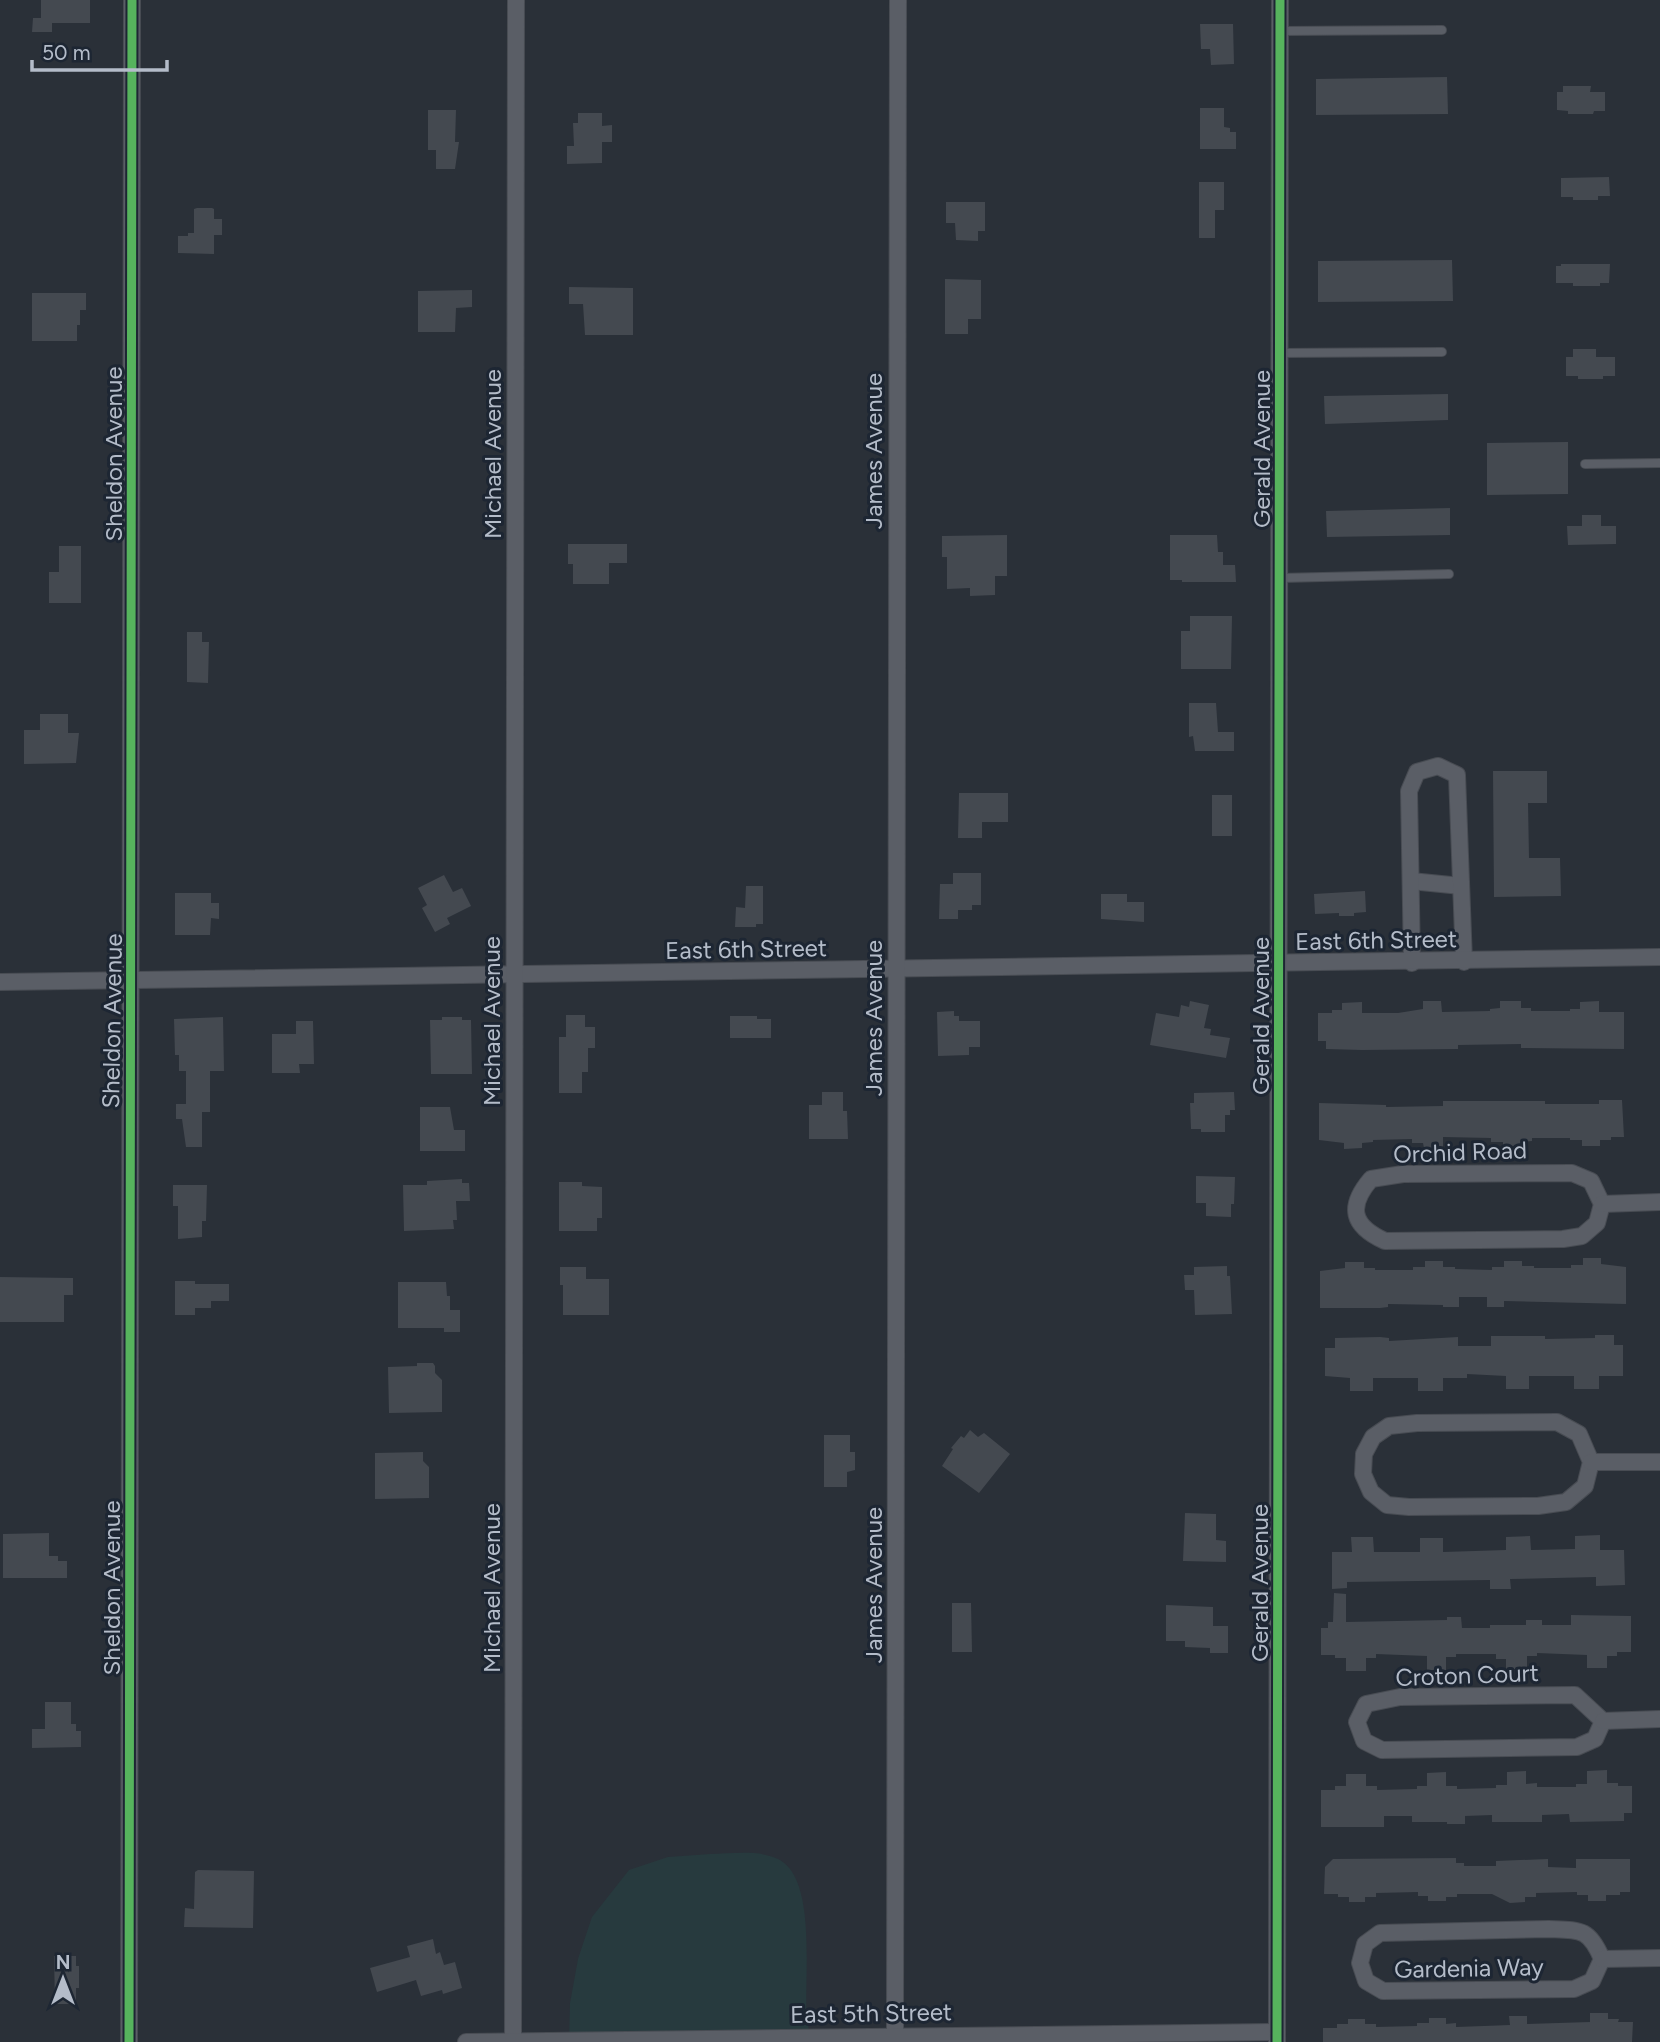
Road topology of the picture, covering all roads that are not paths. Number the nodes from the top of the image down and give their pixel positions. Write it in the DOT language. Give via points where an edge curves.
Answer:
graph roads {
  1 [pos="132,0"];
  2 [pos="516,0"];
  3 [pos="898,0"];
  4 [pos="1280,0"];
  5 [pos="1442,30"];
  6 [pos="1280,31"];
  7 [pos="1442,352"];
  8 [pos="1279,353"];
  9 [pos="1660,463"];
  10 [pos="1585,464"];
  11 [pos="1449,574"];
  12 [pos="1280,578"];
  13 [pos="1411,881"];
  14 [pos="1461,886"];
  15 [pos="1660,957"];
  16 [pos="1412,962"];
  17 [pos="1464,962"];
  18 [pos="1280,964"];
  19 [pos="896,970"];
  20 [pos="514,974"];
  21 [pos="130,980"];
  22 [pos="0,982"];
  23 [pos="1660,1202"];
  24 [pos="1602,1204"];
  25 [pos="1591,1462"];
  26 [pos="1660,1462"];
  27 [pos="1660,1719"];
  28 [pos="1603,1721"];
  29 [pos="1660,1958"];
  30 [pos="1602,1959"];
  31 [pos="895,2036"];
  32 [pos="1277,2037"];
  33 [pos="513,2041"];
  34 [pos="129,2042"];
  35 [pos="466,2042"];
  1 -- 21 [label="street, Sheldon Avenue"];
  2 -- 20 [label="street, Michael Avenue"];
  3 -- 19 [label="street, James Avenue"];
  4 -- 6 [label="street, Gerald Avenue"];
  5 -- 6 [label="lane"];
  6 -- 8 [label="street, Gerald Avenue"];
  7 -- 8 [label="lane"];
  8 -- 12 [label="street, Gerald Avenue"];
  9 -- 10 [label="lane"];
  11 -- 12 [label="lane"];
  12 -- 18 [label="street, Gerald Avenue"];
  13 -- 14 [label="street"];
  13 -- 14 [label="street" via="1409,791 1417,772 1438,766 1457,775"];
  13 -- 16 [label="street"];
  14 -- 17 [label="street"];
  15 -- 17 [label="street, East 6th Street"];
  16 -- 17 [label="street, East 6th Street"];
  16 -- 18 [label="street, East 6th Street"];
  18 -- 19 [label="street, East 6th Street"];
  18 -- 32 [label="street, Gerald Avenue"];
  19 -- 20 [label="street, East 6th Street"];
  19 -- 31 [label="street, James Avenue"];
  20 -- 21 [label="street, East 6th Street"];
  20 -- 33 [label="street, Michael Avenue"];
  21 -- 22 [label="street, East 6th Street"];
  21 -- 34 [label="street, Sheldon Avenue"];
  23 -- 24 [label="street"];
  24 -- 24 [label="street, Orchid Road" via="1597,1223 1582,1236 1563,1239 1385,1241 1366,1233 1356,1215 1358,1194 1371,1179 1403,1174 1572,1173 1591,1181"];
  25 -- 25 [label="street" via="1585,1486 1566,1502 1538,1506 1387,1505 1371,1492 1363,1474 1364,1454 1373,1437 1390,1426 1417,1423 1558,1422 1579,1434"];
  25 -- 26 [label="street"];
  27 -- 28 [label="street"];
  28 -- 28 [label="street, Croton Court" via="1595,1739 1577,1747 1382,1750 1364,1741 1357,1722 1366,1704 1400,1697 1575,1695"];
  29 -- 30 [label="street"];
  30 -- 30 [label="street, Gardenia Way" via="1594,1940 1577,1930 1443,1931 1380,1933 1365,1944 1360,1963 1366,1981 1382,1992 1574,1989 1592,1981"];
  31 -- 32 [label="street, East 5th Street"];
  31 -- 33 [label="street, East 5th Street"];
  33 -- 35 [label="street, East 5th Street"];
}
